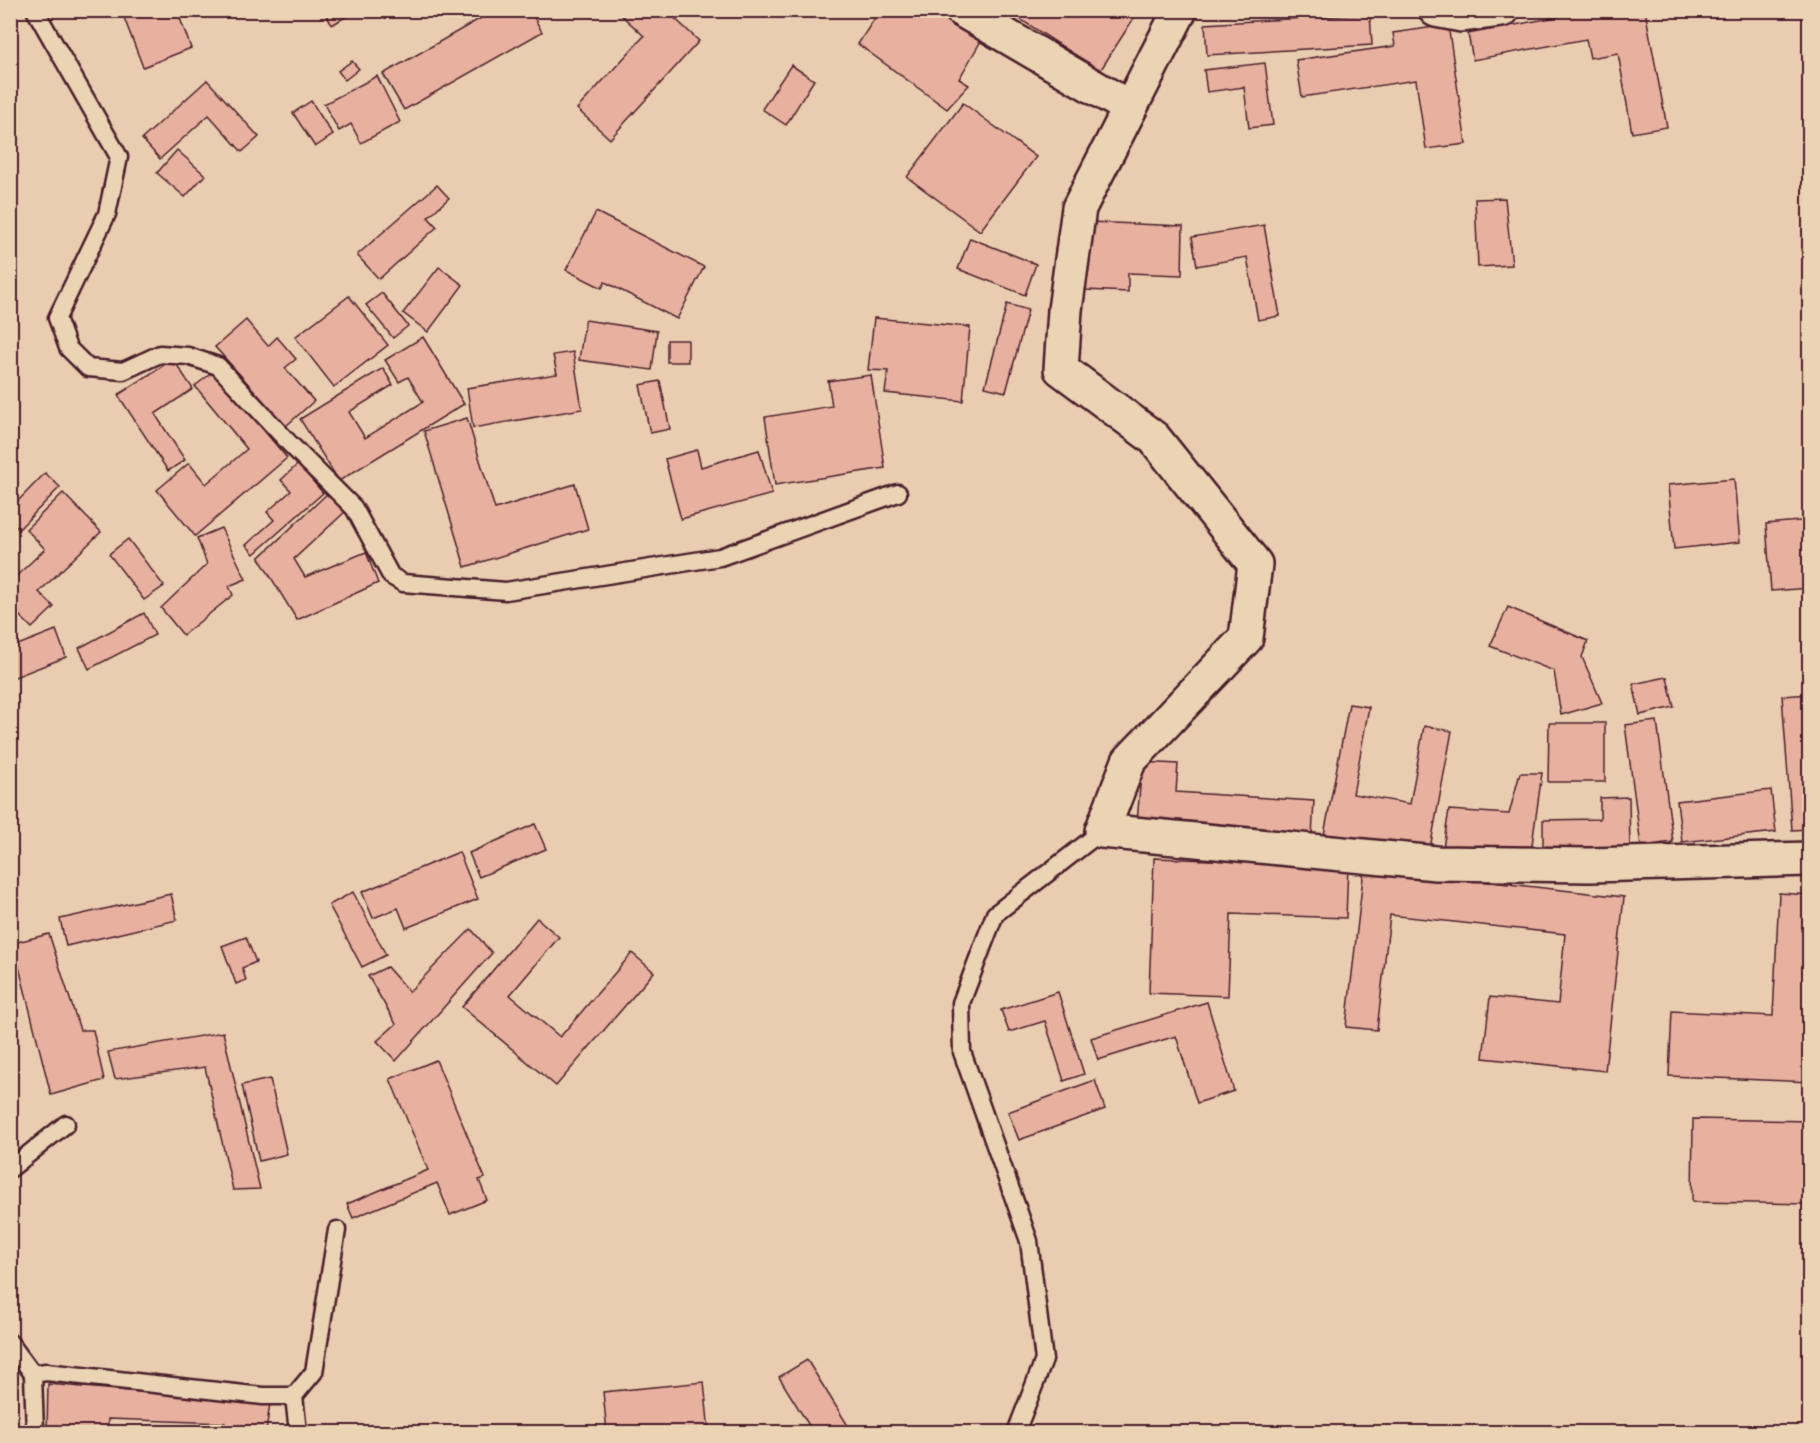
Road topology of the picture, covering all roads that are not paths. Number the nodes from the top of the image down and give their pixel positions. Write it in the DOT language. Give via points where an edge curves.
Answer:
graph roads {
  1 [pos="35,10"];
  2 [pos="962,10"];
  3 [pos="1180,10"];
  4 [pos="1436,10"];
  5 [pos="1502,10"];
  6 [pos="1130,108"];
  7 [pos="898,493"];
  8 [pos="1102,831"];
  9 [pos="1809,859"];
  10 [pos="66,1124"];
  11 [pos="10,1169"];
  12 [pos="337,1230"];
  13 [pos="10,1343"];
  14 [pos="33,1374"];
  15 [pos="294,1396"];
  16 [pos="35,1432"];
  17 [pos="298,1432"];
  18 [pos="1016,1432"];
  1 -- 7 [label="lane" via="119,157 107,214 57,318 68,348 88,368 123,371 160,354 188,356 218,366 354,508 391,576 403,583 506,591 720,557"];
  2 -- 6 [label="street"];
  3 -- 6 [label="street"];
  4 -- 5 [label="street" via="1462,15"];
  6 -- 8 [label="street" via="1079,208 1061,369 1154,438 1255,564 1246,638 1129,760"];
  8 -- 9 [label="street" via="1436,863 1590,865"];
  8 -- 18 [label="lane" via="994,914 961,1003 962,1052 1029,1241 1044,1360"];
  10 -- 11 [label="lane"];
  12 -- 15 [label="lane" via="314,1372"];
  13 -- 14 [label="lane"];
  14 -- 15 [label="lane" via="46,1372"];
  14 -- 16 [label="lane"];
  15 -- 17 [label="lane"];
}
